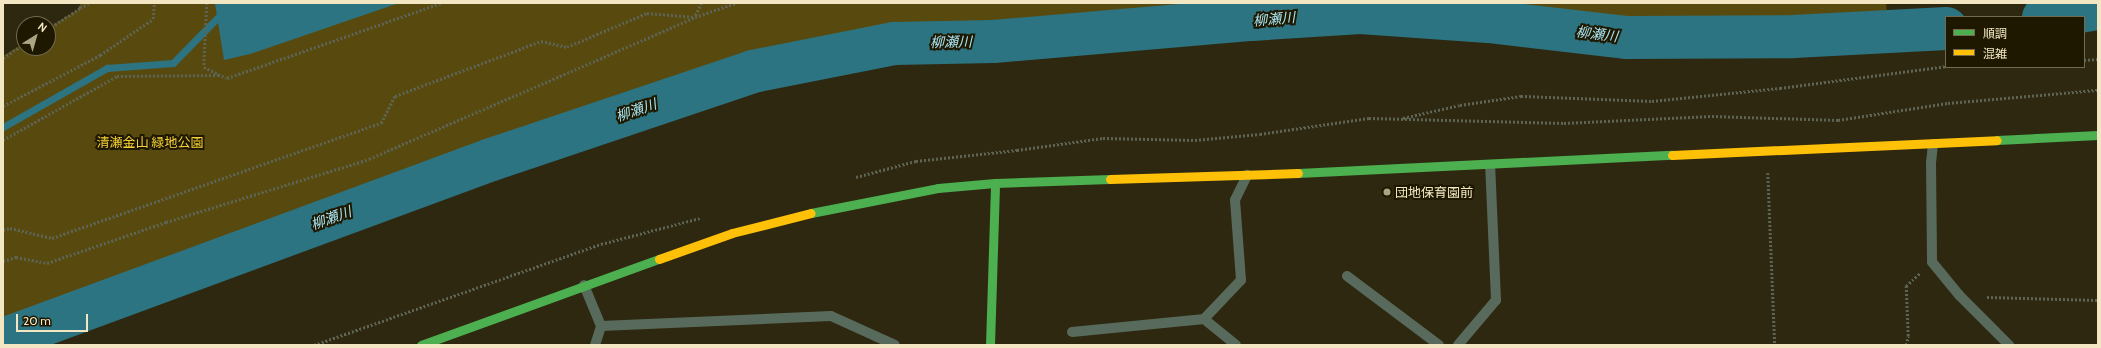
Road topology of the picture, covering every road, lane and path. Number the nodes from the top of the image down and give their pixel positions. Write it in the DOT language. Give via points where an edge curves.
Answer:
graph roads {
  1 [pos="80,3"];
  2 [pos="89,3"];
  3 [pos="154,3"];
  4 [pos="207,3"];
  5 [pos="441,3"];
  6 [pos="702,3"];
  7 [pos="736,3"];
  8 [pos="80,8"];
  9 [pos="695,18"];
  10 [pos="56,24"];
  11 [pos="16,49"];
  12 [pos="3,58"];
  13 [pos="2098,59"];
  14 [pos="2085,60"];
  15 [pos="1945,66"];
  16 [pos="222,75"];
  17 [pos="3,106"];
  18 [pos="1399,119"];
  19 [pos="2098,135"];
  20 [pos="3,140"];
  21 [pos="1933,144"];
  22 [pos="1767,152"];
  23 [pos="1490,165"];
  24 [pos="1247,175"];
  25 [pos="995,183"];
  26 [pos="3,230"];
  27 [pos="3,261"];
  28 [pos="1932,262"];
  29 [pos="1347,276"];
  30 [pos="584,285"];
  31 [pos="1959,295"];
  32 [pos="2098,300"];
  33 [pos="1204,319"];
  34 [pos="601,326"];
  35 [pos="1072,332"];
  36 [pos="421,345"];
  37 [pos="595,345"];
  38 [pos="895,345"];
  39 [pos="990,345"];
  40 [pos="1236,345"];
  41 [pos="1440,345"];
  42 [pos="1458,345"];
  43 [pos="1775,345"];
  44 [pos="1906,345"];
  45 [pos="2009,345"];
  1 -- 8 [label="path"];
  2 -- 8 [label="path"];
  3 -- 17 [label="path" via="153,19 100,55"];
  4 -- 16 [label="path" via="204,67"];
  5 -- 16 [label="path" via="227,78"];
  6 -- 9 [label="path"];
  7 -- 9 [label="path"];
  8 -- 10 [label="path"];
  9 -- 26 [label="path" via="647,13 567,47 540,41 395,96 380,123 366,128 52,238 10,228"];
  9 -- 27 [label="path" via="369,158 166,222 47,263 16,257"];
  11 -- 12 [label="path"];
  13 -- 14 [label="path"];
  15 -- 18 [label="path" via="1780,88 1652,101 1521,96 1460,105"];
  16 -- 20 [label="path" via="117,76"];
  19 -- 21 [label="street"];
  21 -- 22 [label="street"];
  21 -- 28 [label="lane"];
  22 -- 23 [label="street"];
  22 -- 43 [label="path"];
  23 -- 24 [label="street"];
  23 -- 42 [label="lane" via="1496,300"];
  24 -- 25 [label="street"];
  24 -- 33 [label="lane" via="1235,200 1241,280"];
  25 -- 30 [label="street" via="938,188 813,212 732,234"];
  25 -- 39 [label="street"];
  28 -- 31 [label="lane"];
  28 -- 44 [label="path" via="1906,286"];
  29 -- 41 [label="lane"];
  30 -- 34 [label="lane"];
  30 -- 36 [label="street"];
  31 -- 32 [label="path"];
  31 -- 45 [label="lane"];
  33 -- 35 [label="lane"];
  33 -- 40 [label="lane"];
  34 -- 37 [label="lane"];
  34 -- 38 [label="lane" via="831,316"];
}
